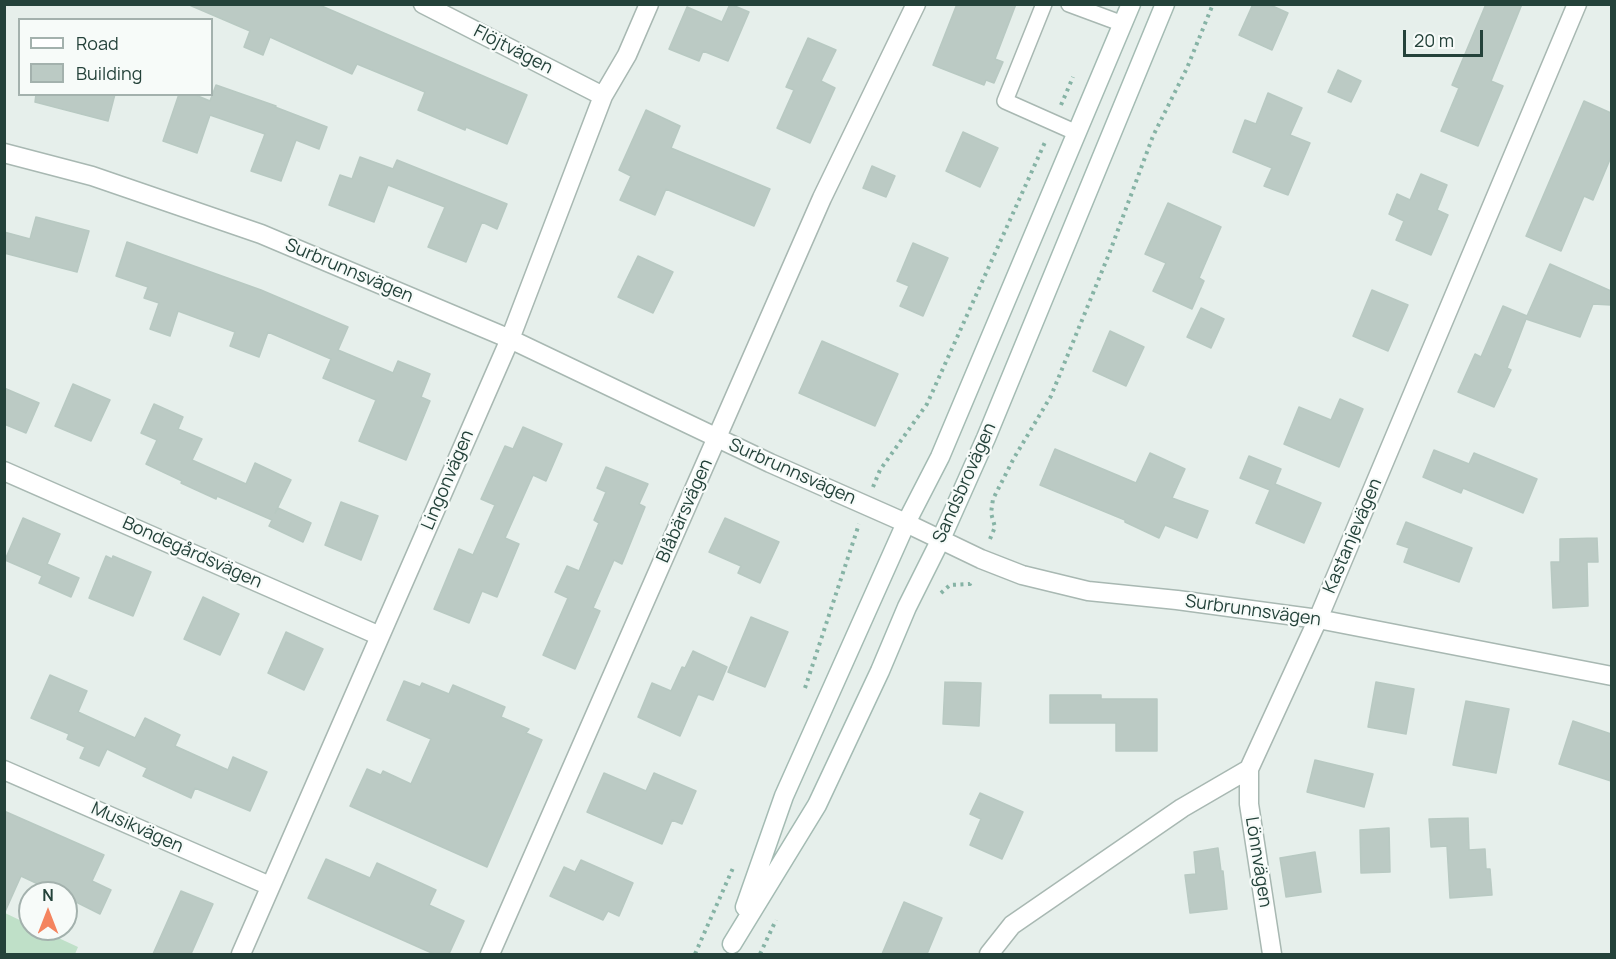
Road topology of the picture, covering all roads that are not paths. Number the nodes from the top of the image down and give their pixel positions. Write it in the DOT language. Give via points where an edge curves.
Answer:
graph roads {
  1 [pos="423,4"];
  2 [pos="650,4"];
  3 [pos="916,4"];
  4 [pos="1044,4"];
  5 [pos="1069,4"];
  6 [pos="1131,4"];
  7 [pos="1165,4"];
  8 [pos="1577,4"];
  9 [pos="1123,24"];
  10 [pos="603,96"];
  11 [pos="1077,133"];
  12 [pos="4,153"];
  13 [pos="510,339"];
  14 [pos="717,438"];
  15 [pos="4,471"];
  16 [pos="906,522"];
  17 [pos="941,539"];
  18 [pos="1318,619"];
  19 [pos="380,636"];
  20 [pos="1611,676"];
  21 [pos="1249,769"];
  22 [pos="4,770"];
  23 [pos="270,886"];
  24 [pos="729,949"];
  25 [pos="241,954"];
  26 [pos="490,954"];
  27 [pos="989,954"];
  28 [pos="1272,954"];
  1 -- 10 [label="street, Flöjtvägen"];
  2 -- 10 [label="street, Lingonvägen" via="627,56"];
  3 -- 14 [label="street, Blåbärsvägen" via="822,198"];
  4 -- 11 [label="lane" via="1005,101"];
  5 -- 9 [label="lane"];
  6 -- 9 [label="street, Sandsbrovägen"];
  7 -- 17 [label="street, Sandsbrovägen"];
  8 -- 18 [label="street, Kastanjevägen"];
  9 -- 11 [label="street, Sandsbrovägen"];
  10 -- 13 [label="street, Lingonvägen"];
  11 -- 16 [label="street, Sandsbrovägen" via="940,457"];
  12 -- 13 [label="street, Surbrunnsvägen" via="92,177 261,234"];
  13 -- 14 [label="street, Surbrunnsvägen"];
  13 -- 19 [label="street, Lingonvägen"];
  14 -- 16 [label="street, Surbrunnsvägen"];
  14 -- 26 [label="street, Blåbärsvägen"];
  15 -- 19 [label="street, Bondegårdsvägen"];
  16 -- 17 [label="street, Surbrunnsvägen"];
  16 -- 24 [label="street, Sandsbrovägen" via="784,796"];
  17 -- 18 [label="street, Surbrunnsvägen" via="1022,575 1088,591"];
  17 -- 24 [label="street, Sandsbrovägen" via="817,805"];
  18 -- 20 [label="street, Surbrunnsvägen"];
  18 -- 21 [label="street, Kastanjevägen"];
  19 -- 23 [label="street, Lingonvägen"];
  21 -- 27 [label="street" via="1182,808 1012,925"];
  21 -- 28 [label="street, Lönnvägen" via="1249,804"];
  22 -- 23 [label="street, Musikvägen"];
  23 -- 25 [label="street, Lingonvägen"];
}
